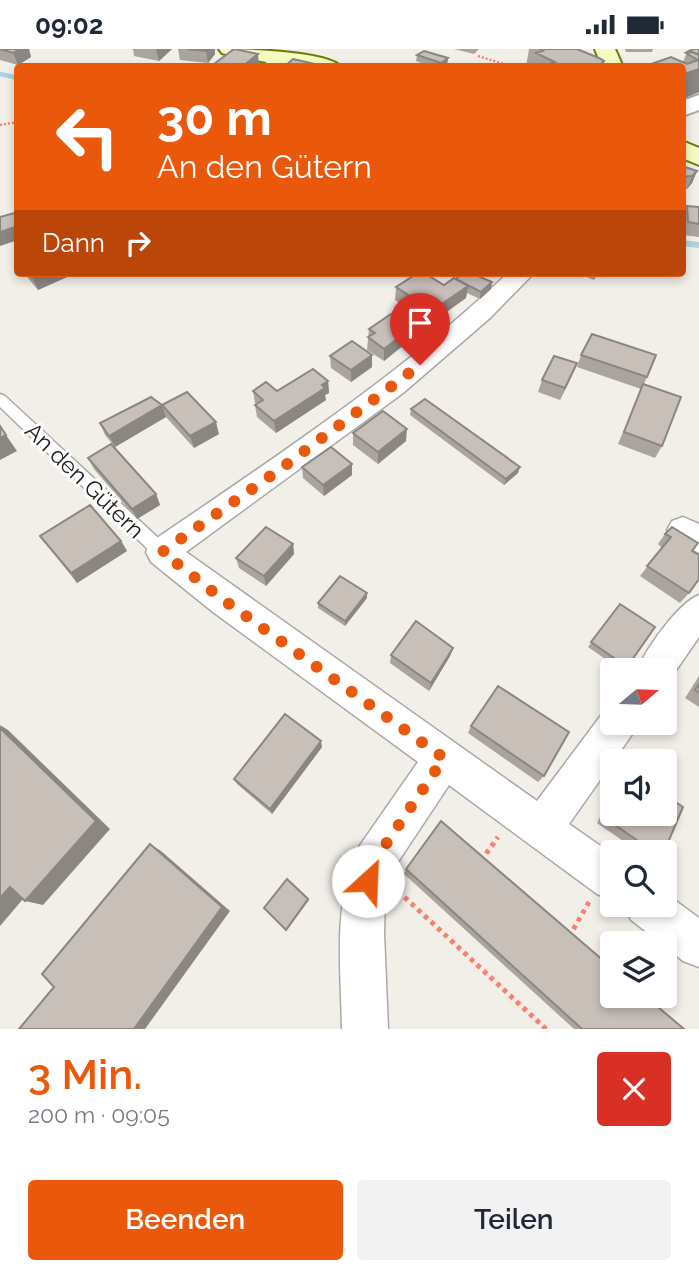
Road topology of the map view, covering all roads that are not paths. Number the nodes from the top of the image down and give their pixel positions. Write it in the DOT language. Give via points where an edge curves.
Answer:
graph roads {
  1 [pos="229,49"];
  2 [pos="275,62"];
  3 [pos="518,277"];
  4 [pos="0,399"];
  5 [pos="162,552"];
  6 [pos="694,625"];
  7 [pos="665,658"];
  8 [pos="609,735"];
  9 [pos="444,758"];
  10 [pos="542,828"];
  11 [pos="600,870"];
  12 [pos="662,917"];
  13 [pos="699,945"];
  14 [pos="365,1029"];
  1 -- 2 [label="main road"];
  3 -- 5 [label="street" via="438,351"];
  4 -- 5 [label="lane, An den Gütern"];
  5 -- 9 [label="street, An den Gütern"];
  6 -- 7 [label="street"];
  8 -- 10 [label="street"];
  9 -- 10 [label="street, An den Gütern"];
  9 -- 14 [label="street" via="371,866 362,933"];
  10 -- 11 [label="street, An den Gütern"];
  12 -- 13 [label="street"];
}
